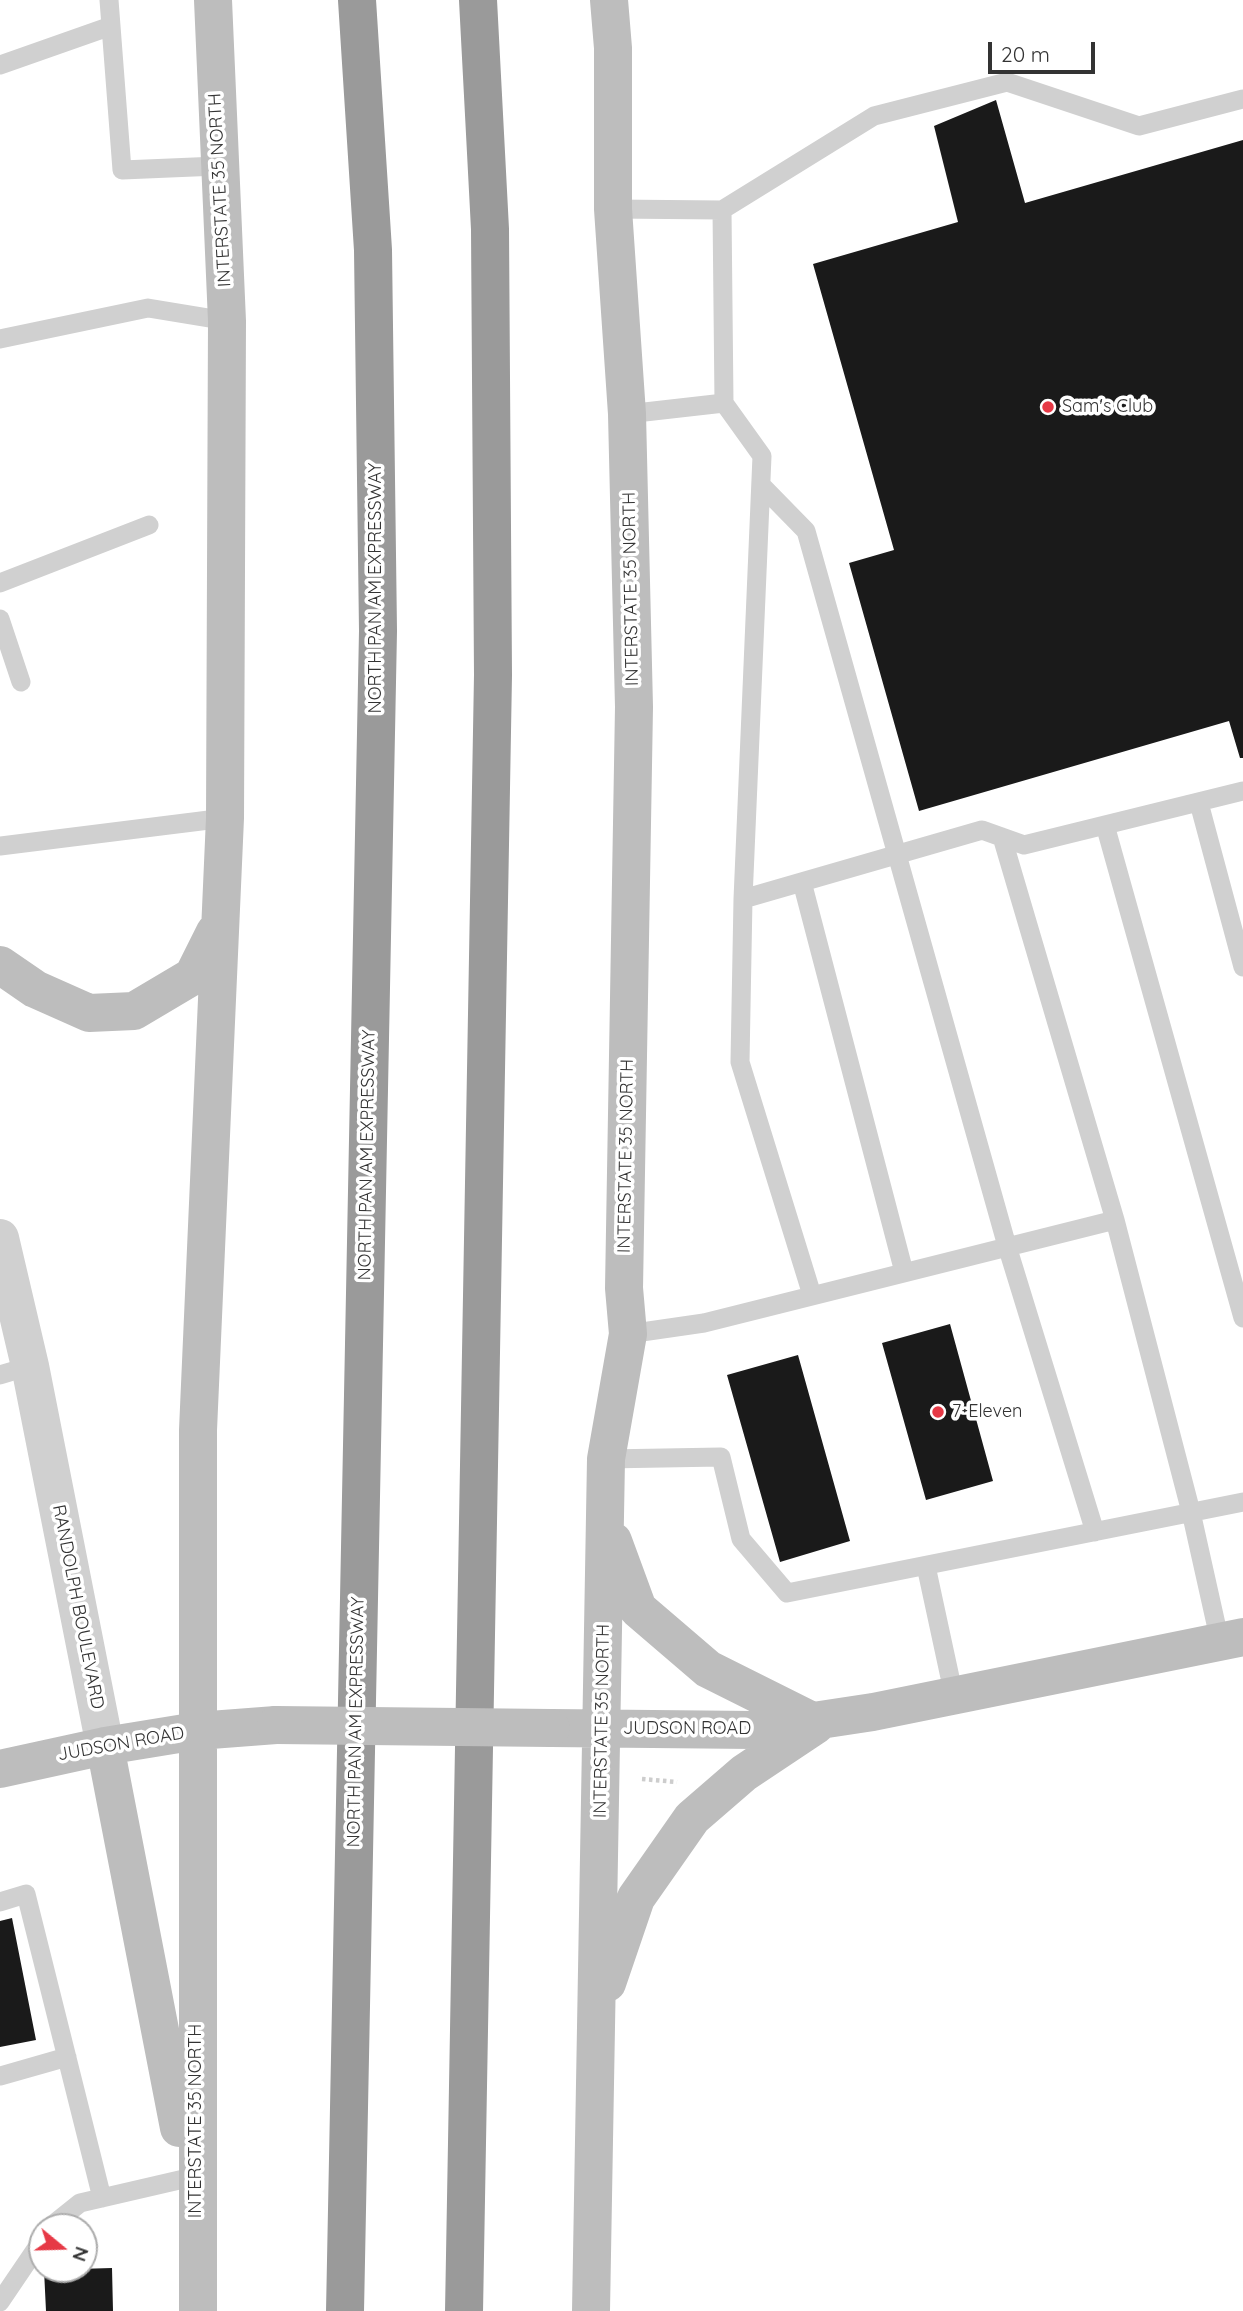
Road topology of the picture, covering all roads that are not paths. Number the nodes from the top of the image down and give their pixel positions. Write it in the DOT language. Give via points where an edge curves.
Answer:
graph roads {
  1 [pos="109,0"];
  2 [pos="213,0"];
  3 [pos="357,0"];
  4 [pos="478,0"];
  5 [pos="609,0"];
  6 [pos="111,26"];
  7 [pos="0,65"];
  8 [pos="1243,99"];
  9 [pos="218,166"];
  10 [pos="613,209"];
  11 [pos="722,210"];
  12 [pos="227,321"];
  13 [pos="0,339"];
  14 [pos="724,403"];
  15 [pos="627,414"];
  16 [pos="761,485"];
  17 [pos="149,526"];
  18 [pos="0,583"];
  19 [pos="0,619"];
  20 [pos="21,682"];
  21 [pos="1243,792"];
  22 [pos="1199,803"];
  23 [pos="225,818"];
  24 [pos="1105,825"];
  25 [pos="1002,837"];
  26 [pos="0,846"];
  27 [pos="899,853"];
  28 [pos="802,882"];
  29 [pos="743,899"];
  30 [pos="221,921"];
  31 [pos="0,964"];
  32 [pos="1243,967"];
  33 [pos="1115,1220"];
  34 [pos="0,1238"];
  35 [pos="1007,1246"];
  36 [pos="904,1272"];
  37 [pos="812,1295"];
  38 [pos="1243,1318"];
  39 [pos="628,1334"];
  40 [pos="15,1370"];
  41 [pos="606,1459"];
  42 [pos="1243,1502"];
  43 [pos="1191,1512"];
  44 [pos="606,1521"];
  45 [pos="1095,1532"];
  46 [pos="926,1566"];
  47 [pos="1231,1640"];
  48 [pos="954,1696"];
  49 [pos="818,1720"];
  50 [pos="602,1729"];
  51 [pos="197,1731"];
  52 [pos="105,1746"];
  53 [pos="0,1769"];
  54 [pos="0,1902"];
  55 [pos="595,2018"];
  56 [pos="352,2021"];
  57 [pos="67,2057"];
  58 [pos="0,2076"];
  59 [pos="188,2178"];
  60 [pos="102,2198"];
  61 [pos="68,2213"];
  62 [pos="196,2225"];
  63 [pos="28,2260"];
  64 [pos="0,2302"];
  65 [pos="198,2311"];
  66 [pos="320,2311"];
  67 [pos="345,2311"];
  68 [pos="464,2311"];
  69 [pos="592,2311"];
  1 -- 6 [label="lane"];
  2 -- 9 [label="main road, INTERSTATE 35 NORTH"];
  3 -- 56 [label="highway, NORTH PAN AM EXPRESSWAY" via="373,250 378,631"];
  4 -- 68 [label="highway" via="490,229 493,675"];
  5 -- 10 [label="main road, INTERSTATE 35 NORTH"];
  6 -- 7 [label="lane"];
  6 -- 9 [label="lane" via="122,170"];
  8 -- 11 [label="lane" via="1139,126 1007,82 874,116"];
  9 -- 12 [label="main road, INTERSTATE 35 NORTH"];
  10 -- 11 [label="lane"];
  10 -- 15 [label="main road, INTERSTATE 35 NORTH"];
  11 -- 14 [label="lane"];
  12 -- 13 [label="lane" via="148,308"];
  12 -- 23 [label="main road, INTERSTATE 35 NORTH"];
  14 -- 15 [label="lane"];
  14 -- 16 [label="lane" via="762,456"];
  15 -- 39 [label="main road, INTERSTATE 35 NORTH" via="634,707 624,1288"];
  16 -- 27 [label="lane" via="806,531"];
  16 -- 29 [label="lane"];
  17 -- 18 [label="lane"];
  19 -- 20 [label="lane"];
  21 -- 22 [label="lane"];
  22 -- 24 [label="lane"];
  22 -- 32 [label="lane"];
  23 -- 26 [label="lane"];
  23 -- 30 [label="main road, INTERSTATE 35 NORTH"];
  24 -- 25 [label="lane" via="1024,845"];
  24 -- 38 [label="lane"];
  25 -- 27 [label="lane" via="982,830"];
  25 -- 33 [label="lane"];
  27 -- 28 [label="lane"];
  27 -- 35 [label="lane"];
  28 -- 29 [label="lane"];
  28 -- 36 [label="lane"];
  29 -- 37 [label="lane" via="740,1062"];
  30 -- 31 [label="main road" via="193,976 134,1011 89,1013 35,989"];
  30 -- 51 [label="main road, INTERSTATE 35 NORTH" via="198,1430"];
  33 -- 35 [label="lane"];
  33 -- 43 [label="lane"];
  34 -- 40 [label="street, RANDOLPH BOULEVARD"];
  35 -- 36 [label="lane"];
  35 -- 45 [label="lane"];
  36 -- 37 [label="lane"];
  37 -- 39 [label="lane" via="704,1323"];
  39 -- 41 [label="main road, INTERSTATE 35 NORTH"];
  40 -- 52 [label="street, RANDOLPH BOULEVARD"];
  41 -- 44 [label="main road, INTERSTATE 35 NORTH"];
  41 -- 46 [label="lane" via="721,1457 741,1539 787,1593"];
  42 -- 43 [label="lane"];
  43 -- 45 [label="lane"];
  43 -- 47 [label="lane"];
  44 -- 49 [label="main road" via="638,1609 708,1669"];
  44 -- 50 [label="main road, INTERSTATE 35 NORTH"];
  45 -- 46 [label="lane"];
  46 -- 48 [label="lane"];
  47 -- 48 [label="main road, JUDSON ROAD"];
  48 -- 49 [label="main road, JUDSON ROAD"];
  49 -- 50 [label="main road, JUDSON ROAD" via="754,1730"];
  49 -- 55 [label="main road" via="744,1773 692,1818 636,1898"];
  50 -- 51 [label="main road, JUDSON ROAD, bridge" via="276,1725"];
  50 -- 55 [label="main road, INTERSTATE 35 NORTH"];
  51 -- 52 [label="main road, JUDSON ROAD"];
  51 -- 62 [label="main road, INTERSTATE 35 NORTH"];
  52 -- 53 [label="main road, JUDSON ROAD"];
  52 -- 59 [label="main road, RANDOLPH BOULEVARD"];
  54 -- 57 [label="lane" via="26,1894"];
  55 -- 69 [label="main road, INTERSTATE 35 NORTH"];
  56 -- 66 [label="highway"];
  56 -- 67 [label="highway, NORTH PAN AM EXPRESSWAY"];
  57 -- 58 [label="lane"];
  57 -- 60 [label="lane"];
  59 -- 60 [label="lane"];
  59 -- 62 [label="main road, RANDOLPH BOULEVARD"];
  60 -- 61 [label="lane" via="80,2203"];
  62 -- 65 [label="main road, INTERSTATE 35 NORTH"];
  63 -- 64 [label="lane"];
}
